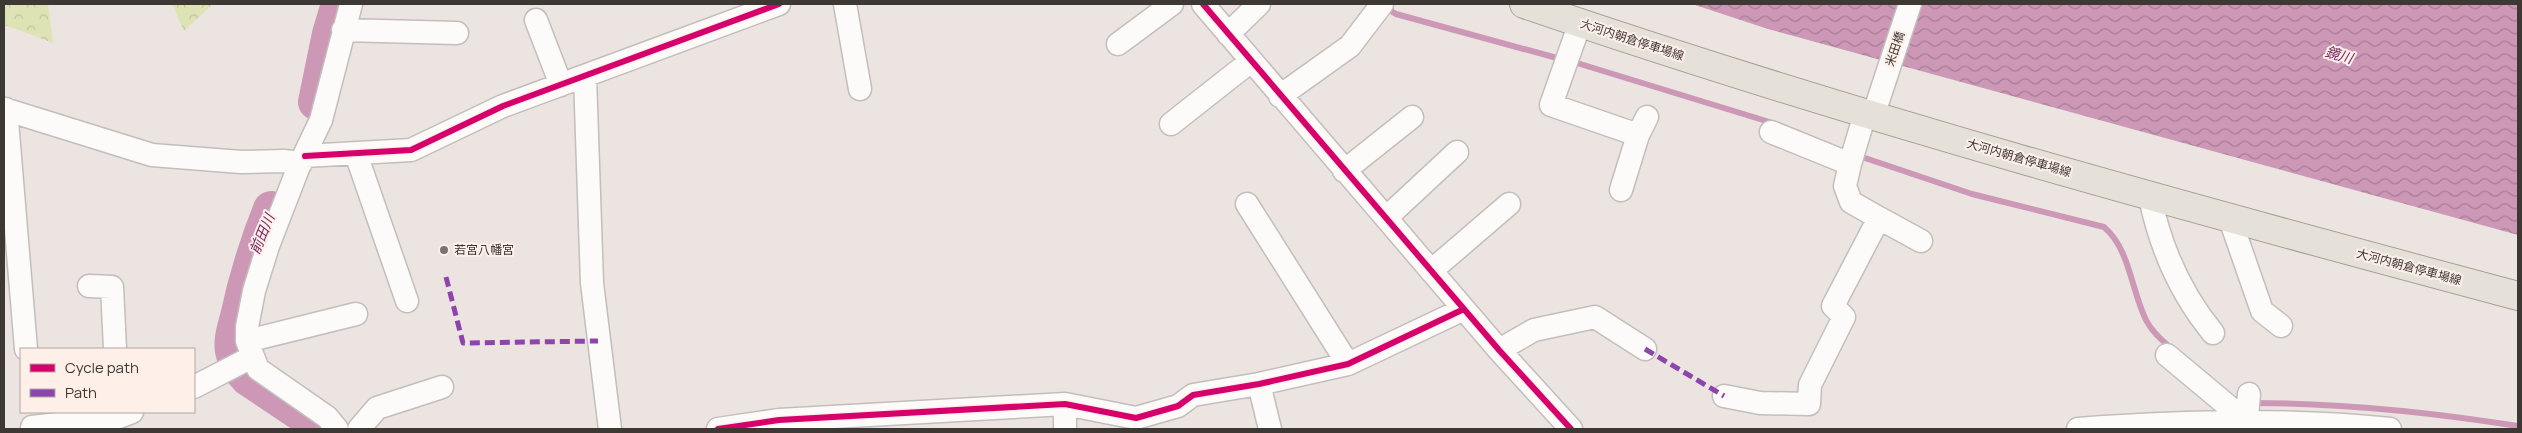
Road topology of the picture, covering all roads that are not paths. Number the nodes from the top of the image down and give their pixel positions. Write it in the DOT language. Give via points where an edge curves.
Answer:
graph roads {
  1 [pos="352,4"];
  2 [pos="779,4"];
  3 [pos="845,4"];
  4 [pos="1172,4"];
  5 [pos="1203,4"];
  6 [pos="1259,4"];
  7 [pos="1382,4"];
  8 [pos="1524,4"];
  9 [pos="1910,4"];
  10 [pos="536,20"];
  11 [pos="1580,22"];
  12 [pos="343,30"];
  13 [pos="457,33"];
  14 [pos="1228,34"];
  15 [pos="1118,44"];
  16 [pos="1251,62"];
  17 [pos="585,76"];
  18 [pos="561,85"];
  19 [pos="860,89"];
  20 [pos="1280,96"];
  21 [pos="1872,108"];
  22 [pos="5,109"];
  23 [pos="1412,117"];
  24 [pos="1171,124"];
  25 [pos="1771,132"];
  26 [pos="1457,152"];
  27 [pos="356,154"];
  28 [pos="296,161"];
  29 [pos="1850,164"];
  30 [pos="1344,170"];
  31 [pos="1621,190"];
  32 [pos="2150,197"];
  33 [pos="1247,204"];
  34 [pos="1509,204"];
  35 [pos="1386,218"];
  36 [pos="1879,218"];
  37 [pos="2230,219"];
  38 [pos="1921,241"];
  39 [pos="1431,271"];
  40 [pos="89,286"];
  41 [pos="2518,296"];
  42 [pos="407,301"];
  43 [pos="1464,310"];
  44 [pos="356,314"];
  45 [pos="2281,326"];
  46 [pos="2212,333"];
  47 [pos="26,348"];
  48 [pos="115,348"];
  49 [pos="1645,349"];
  50 [pos="1499,350"];
  51 [pos="2167,355"];
  52 [pos="244,357"];
  53 [pos="1348,364"];
  54 [pos="1259,384"];
  55 [pos="195,386"];
  56 [pos="442,386"];
  57 [pos="2249,394"];
  58 [pos="1724,396"];
  59 [pos="1064,404"];
  60 [pos="123,417"];
  61 [pos="32,423"];
  62 [pos="780,425"];
  63 [pos="2246,425"];
  64 [pos="337,429"];
  65 [pos="359,429"];
  66 [pos="610,429"];
  67 [pos="718,429"];
  68 [pos="1065,429"];
  69 [pos="1270,429"];
  70 [pos="1571,429"];
  71 [pos="2078,429"];
  72 [pos="2390,429"];
  1 -- 12 [label="street"];
  2 -- 17 [label="street"];
  3 -- 19 [label="street"];
  4 -- 15 [label="street"];
  5 -- 14 [label="street"];
  6 -- 14 [label="street"];
  7 -- 20 [label="street" via="1350,46"];
  8 -- 11 [label="main road, 大河内朝倉停車場線"];
  9 -- 21 [label="street, 米田橋"];
  10 -- 18 [label="street"];
  11 -- 21 [label="main road, 大河内朝倉停車場線"];
  11 -- 31 [label="street" via="1551,106 1643,126"];
  12 -- 13 [label="street"];
  12 -- 28 [label="street" via="321,120"];
  14 -- 16 [label="street"];
  16 -- 20 [label="street"];
  16 -- 24 [label="street"];
  17 -- 18 [label="street"];
  17 -- 66 [label="street" via="592,283"];
  18 -- 27 [label="street" via="503,106 411,150"];
  20 -- 30 [label="street"];
  21 -- 29 [label="street, 米田橋"];
  21 -- 32 [label="main road, 大河内朝倉停車場線"];
  22 -- 28 [label="street" via="152,155 241,162"];
  22 -- 47 [label="street"];
  23 -- 30 [label="street"];
  25 -- 29 [label="street"];
  26 -- 35 [label="street"];
  27 -- 28 [label="street"];
  27 -- 42 [label="street"];
  28 -- 52 [label="street" via="254,291"];
  29 -- 36 [label="street, 米田橋" via="1845,186 1851,202"];
  30 -- 35 [label="street"];
  32 -- 37 [label="main road, 大河内朝倉停車場線"];
  32 -- 46 [label="street" via="2157,230 2188,299"];
  33 -- 53 [label="street"];
  34 -- 39 [label="street"];
  35 -- 39 [label="street"];
  36 -- 38 [label="street, 米田橋"];
  36 -- 58 [label="street" via="1833,306 1844,317 1810,385 1809,404 1760,403"];
  37 -- 41 [label="main road, 大河内朝倉停車場線"];
  37 -- 45 [label="street" via="2262,311"];
  39 -- 43 [label="street"];
  40 -- 48 [label="street" via="112,287"];
  43 -- 50 [label="street"];
  43 -- 53 [label="street"];
  44 -- 52 [label="street"];
  49 -- 50 [label="street" via="1595,317 1534,330"];
  50 -- 70 [label="street"];
  51 -- 63 [label="street"];
  52 -- 55 [label="street"];
  52 -- 64 [label="street" via="327,417"];
  53 -- 54 [label="street"];
  54 -- 59 [label="street" via="1193,395 1178,406 1136,418"];
  54 -- 69 [label="street"];
  56 -- 65 [label="street" via="378,408"];
  57 -- 63 [label="street"];
  59 -- 62 [label="street"];
  59 -- 68 [label="street"];
  60 -- 61 [label="street"];
  62 -- 67 [label="street"];
  63 -- 71 [label="street" via="2134,424"];
  63 -- 72 [label="street"];
}
